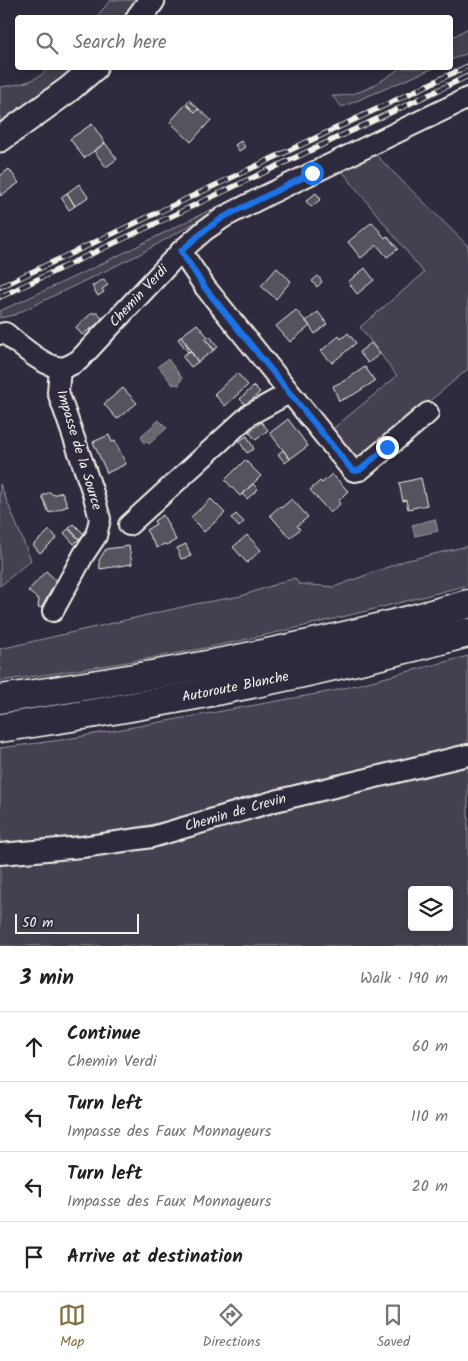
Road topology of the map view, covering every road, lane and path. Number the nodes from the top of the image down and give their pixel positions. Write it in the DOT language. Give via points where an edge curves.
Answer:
graph roads {
  1 [pos="152,0"];
  2 [pos="141,15"];
  3 [pos="92,70"];
  4 [pos="468,98"];
  5 [pos="0,139"];
  6 [pos="181,251"];
  7 [pos="0,334"];
  8 [pos="60,368"];
  9 [pos="289,393"];
  10 [pos="428,413"];
  11 [pos="129,525"];
  12 [pos="468,604"];
  13 [pos="53,611"];
  14 [pos="468,633"];
  15 [pos="0,699"];
  16 [pos="0,728"];
  17 [pos="468,755"];
  18 [pos="0,854"];
  1 -- 2 [label="main road"];
  3 -- 5 [label="main road"];
  4 -- 6 [label="street, Chemin Verdi" via="242,208 205,230"];
  6 -- 8 [label="street, Chemin Verdi" via="78,360"];
  6 -- 9 [label="street" via="205,288"];
  7 -- 8 [label="street" via="5,333 45,363"];
  8 -- 13 [label="street, Impasse de la Source" via="58,392 100,519 96,536"];
  9 -- 10 [label="street" via="355,471"];
  9 -- 11 [label="street" via="249,415"];
  12 -- 15 [label="highway, Autoroute Blanche" via="238,659 152,676"];
  14 -- 16 [label="highway, Autoroute Blanche" via="254,685"];
  17 -- 18 [label="street, Chemin de Crevin" via="275,801 152,837"];
}
